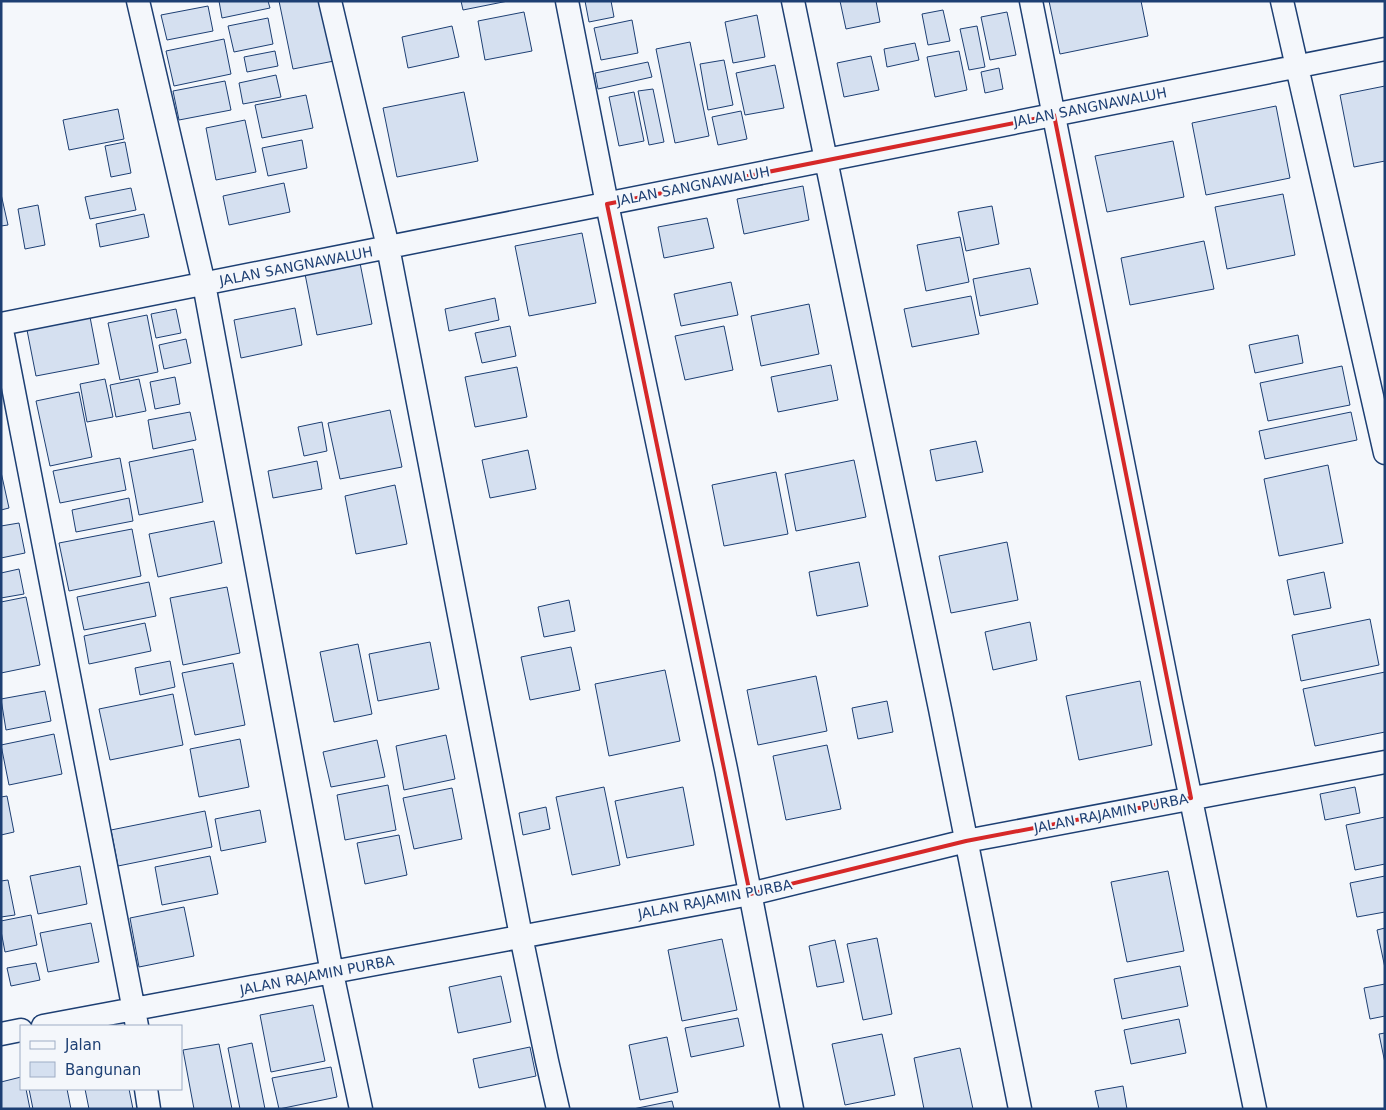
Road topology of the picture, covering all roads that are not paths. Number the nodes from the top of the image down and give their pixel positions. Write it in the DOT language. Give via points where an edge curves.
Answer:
graph roads {
  1 [pos="138,1"];
  2 [pos="330,1"];
  3 [pos="566,1"];
  4 [pos="793,1"];
  5 [pos="1031,1"];
  6 [pos="1282,1"];
  7 [pos="1385,49"];
  8 [pos="1296,66"];
  9 [pos="1054,115"];
  10 [pos="826,160"];
  11 [pos="607,204"];
  12 [pos="388,247"];
  13 [pos="204,284"];
  14 [pos="1,324"];
  15 [pos="1385,453"];
  16 [pos="1385,762"];
  17 [pos="1191,798"];
  18 [pos="966,841"];
  19 [pos="750,894"];
  20 [pos="521,936"];
  21 [pos="332,973"];
  22 [pos="136,1018"];
  23 [pos="55,1025"];
  24 [pos="20,1030"];
  25 [pos="1,1034"];
  26 [pos="146,1090"];
  27 [pos="149,1109"];
  28 [pos="361,1109"];
  29 [pos="558,1109"];
  30 [pos="792,1109"];
  31 [pos="1020,1109"];
  32 [pos="1255,1109"];
  1 -- 13 [label="street"];
  2 -- 12 [label="street"];
  3 -- 11 [label="street"];
  4 -- 10 [label="street"];
  5 -- 9 [label="street"];
  6 -- 8 [label="street"];
  7 -- 8 [label="street, JALAN SANGNAWALUH"];
  8 -- 9 [label="street, JALAN SANGNAWALUH"];
  8 -- 15 [label="street"];
  9 -- 10 [label="street, JALAN SANGNAWALUH"];
  9 -- 17 [label="street"];
  10 -- 11 [label="street, JALAN SANGNAWALUH"];
  10 -- 18 [label="street"];
  11 -- 12 [label="street, JALAN SANGNAWALUH"];
  11 -- 19 [label="street"];
  12 -- 13 [label="street, JALAN SANGNAWALUH"];
  12 -- 20 [label="street"];
  13 -- 14 [label="street, JALAN SANGNAWALUH"];
  13 -- 21 [label="street"];
  14 -- 22 [label="street"];
  16 -- 17 [label="street, JALAN RAJAMIN PURBA"];
  17 -- 18 [label="street, JALAN RAJAMIN PURBA"];
  17 -- 32 [label="street"];
  18 -- 19 [label="street, JALAN RAJAMIN PURBA"];
  18 -- 31 [label="street"];
  19 -- 20 [label="street, JALAN RAJAMIN PURBA"];
  19 -- 30 [label="street"];
  20 -- 21 [label="street, JALAN RAJAMIN PURBA"];
  20 -- 29 [label="street"];
  21 -- 22 [label="street, JALAN RAJAMIN PURBA"];
  21 -- 28 [label="street"];
  22 -- 23 [label="street, JALAN RAJAMIN PURBA"];
  24 -- 25 [label="street"];
  26 -- 27 [label="street"];
}
